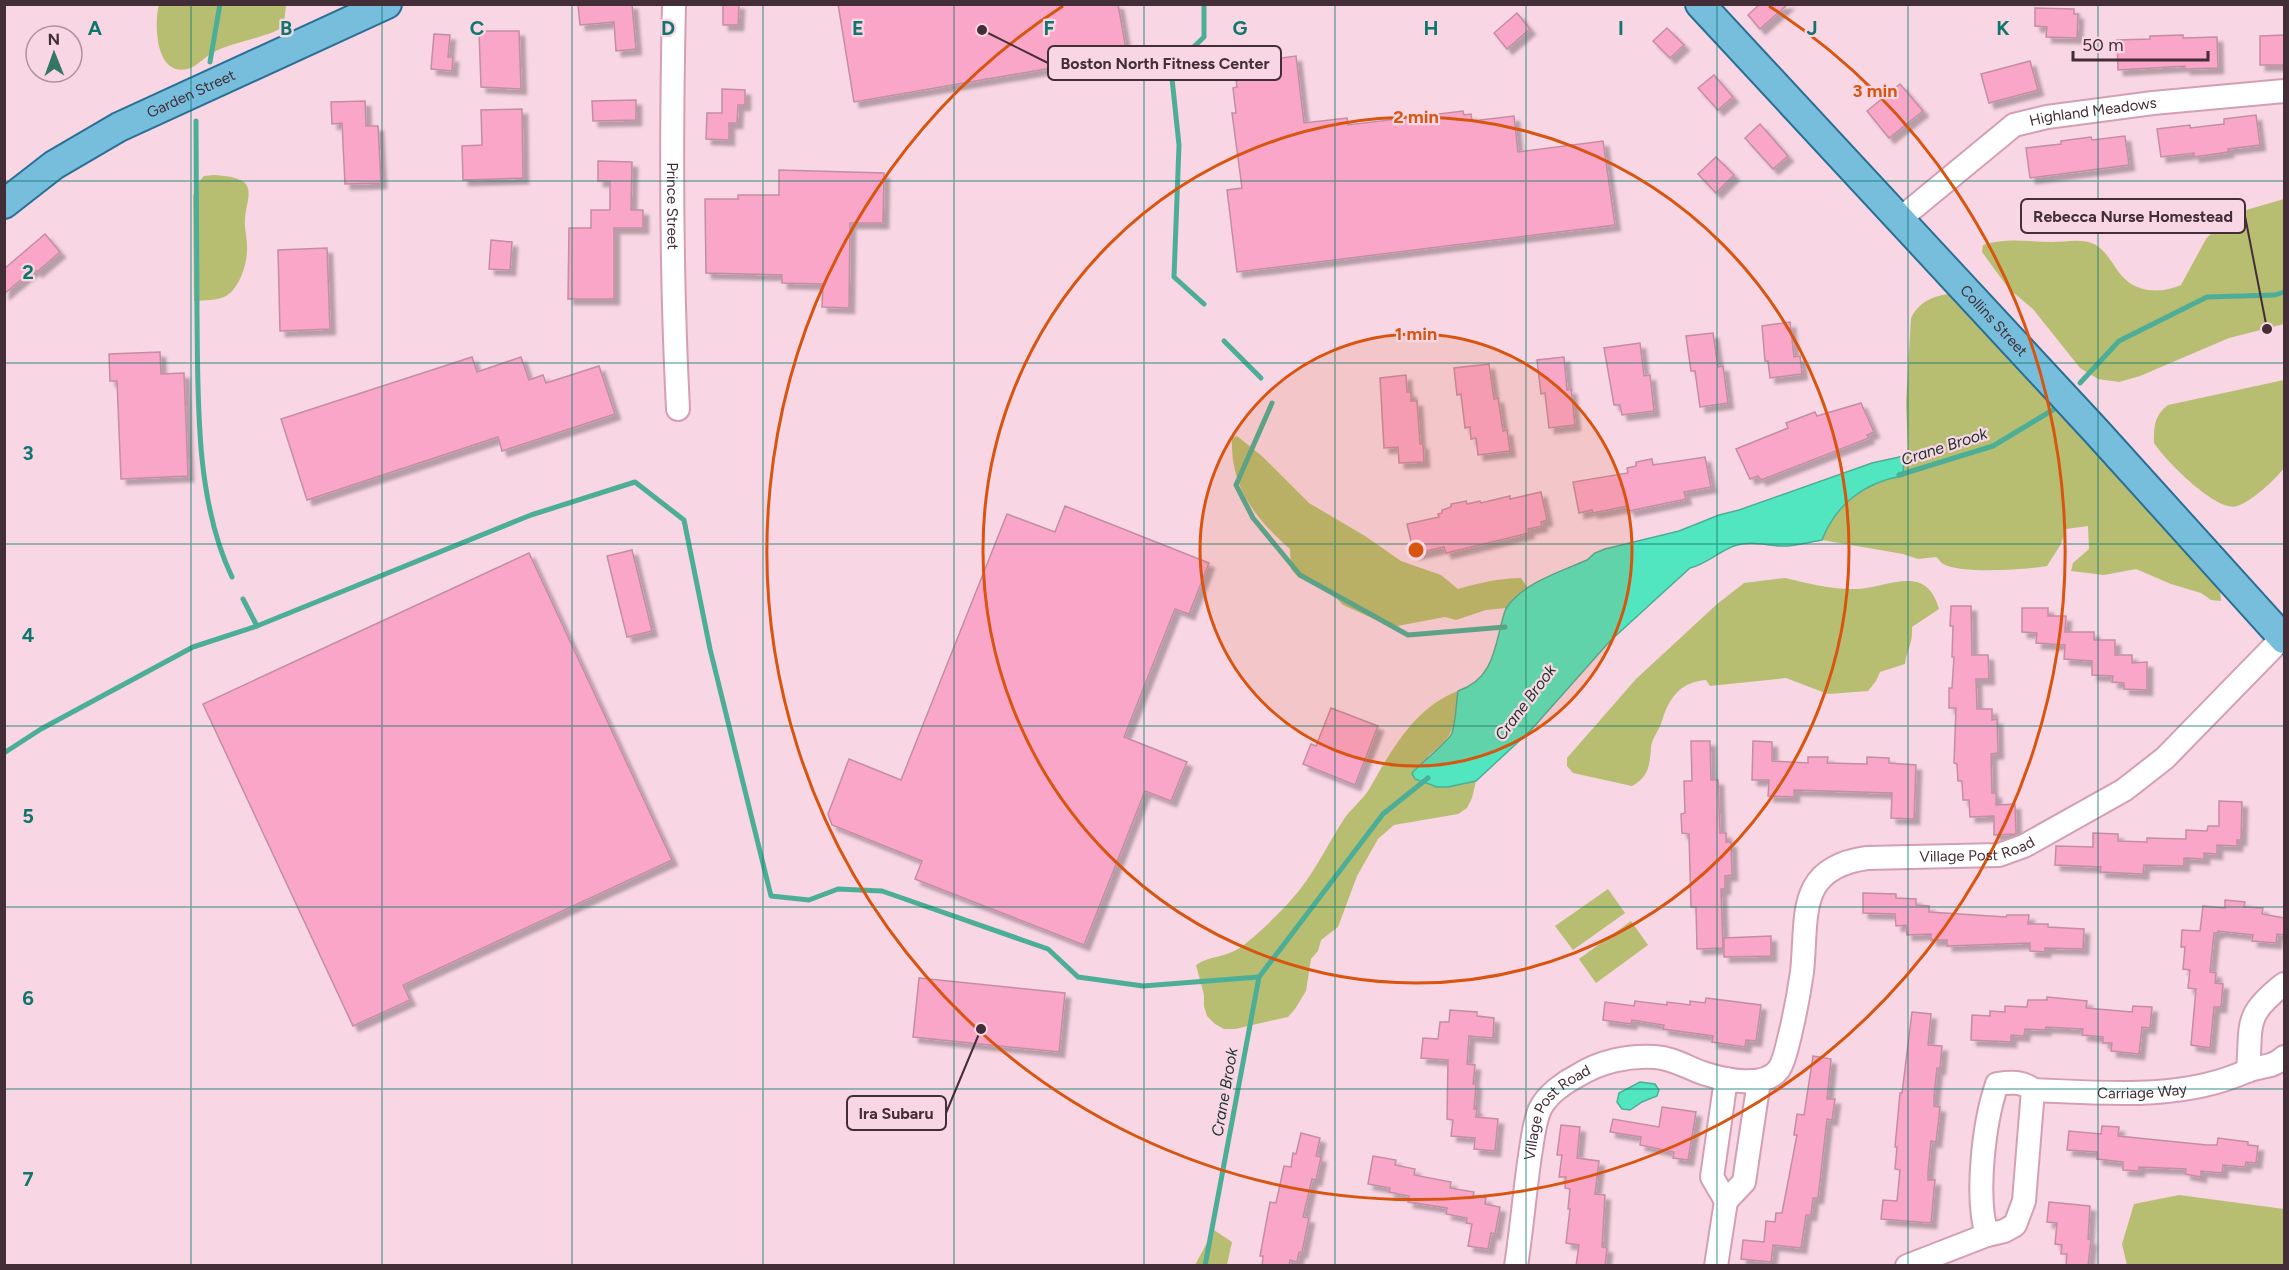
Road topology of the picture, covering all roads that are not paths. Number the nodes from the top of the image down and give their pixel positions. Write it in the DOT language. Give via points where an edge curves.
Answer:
graph roads {
  1 [pos="387,4"];
  2 [pos="674,4"];
  3 [pos="1700,4"];
  4 [pos="2284,91"];
  5 [pos="4,204"];
  6 [pos="1900,219"];
  7 [pos="678,409"];
  8 [pos="2284,638"];
  9 [pos="2284,986"];
  10 [pos="2284,1057"];
  11 [pos="2248,1071"];
  12 [pos="1726,1079"];
  13 [pos="1759,1081"];
  14 [pos="2033,1090"];
  15 [pos="1726,1201"];
  16 [pos="1987,1235"];
  17 [pos="1516,1266"];
  18 [pos="1716,1266"];
  19 [pos="1907,1266"];
  1 -- 5 [label="main road, Garden Street" via="95,140 54,165"];
  2 -- 7 [label="street, Prince Street" via="674,324"];
  3 -- 6 [label="main road, Collins Street"];
  4 -- 6 [label="street, Highland Meadows" via="2152,103 2014,124"];
  6 -- 8 [label="main road, Collins Street"];
  8 -- 13 [label="street, Village Post Road" via="2165,758 2124,790 2024,846 1999,855 1867,858 1837,865 1822,877 1811,893 1804,921 1802,971 1785,1056 1772,1076"];
  9 -- 11 [label="street" via="2260,1004 2251,1024"];
  10 -- 11 [label="street, Carriage Way" via="2268,1067"];
  11 -- 14 [label="street, Carriage Way" via="2186,1089 2136,1093"];
  12 -- 13 [label="street, Village Post Road"];
  12 -- 15 [label="street" via="1712,1177"];
  12 -- 17 [label="street, Village Post Road" via="1669,1059 1623,1059 1587,1070 1546,1100 1539,1111 1533,1140"];
  13 -- 15 [label="street" via="1744,1182"];
  14 -- 16 [label="street" via="2024,1201 2015,1225"];
  14 -- 16 [label="street, Carriage Way" via="2011,1082 1997,1084 1989,1107 1982,1184 1982,1220"];
  15 -- 18 [label="street"];
  16 -- 19 [label="street"];
}
